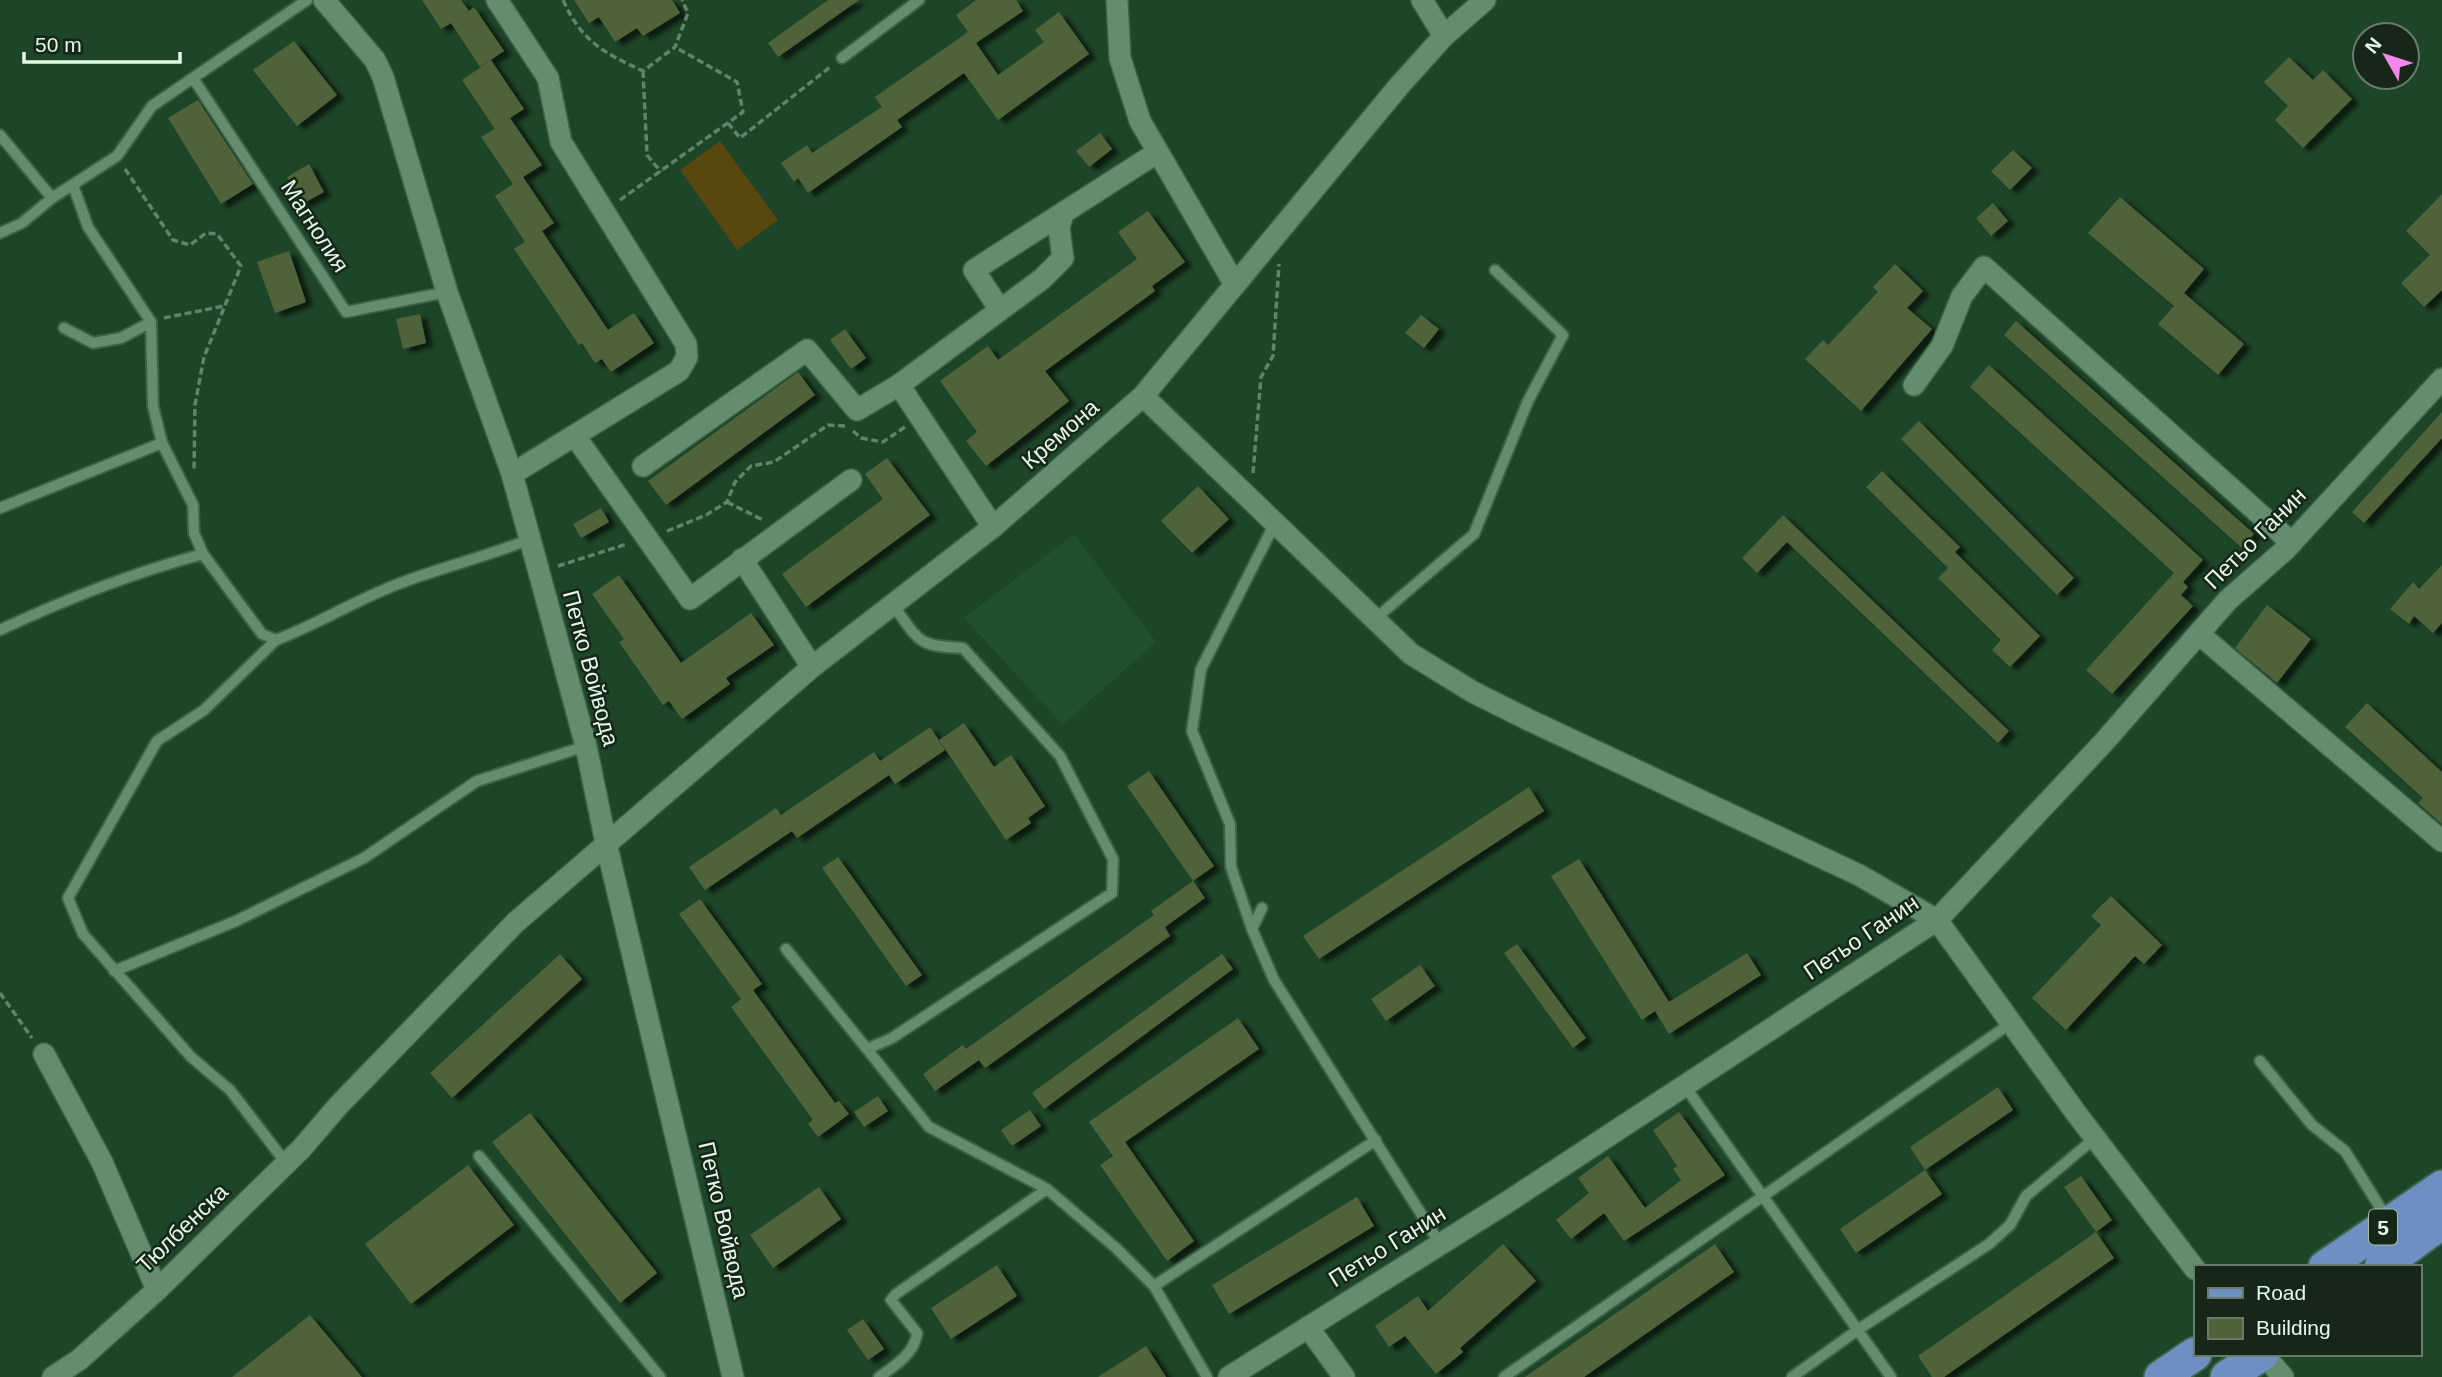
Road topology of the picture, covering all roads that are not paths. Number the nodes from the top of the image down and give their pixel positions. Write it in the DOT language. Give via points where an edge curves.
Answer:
graph roads {
  1 [pos="307,0"];
  2 [pos="324,0"];
  3 [pos="497,0"];
  4 [pos="919,0"];
  5 [pos="1118,0"];
  6 [pos="1422,0"];
  7 [pos="1485,0"];
  8 [pos="1444,36"];
  9 [pos="842,58"];
  10 [pos="193,78"];
  11 [pos="0,135"];
  12 [pos="1158,152"];
  13 [pos="73,185"];
  14 [pos="52,198"];
  15 [pos="1062,217"];
  16 [pos="0,233"];
  17 [pos="1496,270"];
  18 [pos="1234,283"];
  19 [pos="447,292"];
  20 [pos="1000,310"];
  21 [pos="151,323"];
  22 [pos="64,328"];
  23 [pos="2442,379"];
  24 [pos="899,385"];
  25 [pos="1914,385"];
  26 [pos="1143,396"];
  27 [pos="575,436"];
  28 [pos="162,443"];
  29 [pos="643,466"];
  30 [pos="512,474"];
  31 [pos="851,480"];
  32 [pos="0,508"];
  33 [pos="1275,523"];
  34 [pos="993,527"];
  35 [pos="530,539"];
  36 [pos="2292,543"];
  37 [pos="203,554"];
  38 [pos="742,559"];
  39 [pos="893,605"];
  40 [pos="1376,619"];
  41 [pos="0,630"];
  42 [pos="2199,634"];
  43 [pos="276,640"];
  44 [pos="812,667"];
  45 [pos="586,746"];
  46 [pos="2442,841"];
  47 [pos="606,843"];
  48 [pos="1262,908"];
  49 [pos="1937,920"];
  50 [pos="1252,929"];
  51 [pos="786,949"];
  52 [pos="114,971"];
  53 [pos="2011,1023"];
  54 [pos="867,1049"];
  55 [pos="44,1054"];
  56 [pos="2260,1061"];
  57 [pos="1684,1085"];
  58 [pos="338,1106"];
  59 [pos="2095,1138"];
  60 [pos="1376,1140"];
  61 [pos="479,1156"];
  62 [pos="286,1163"];
  63 [pos="2442,1187"];
  64 [pos="1047,1189"];
  65 [pos="1763,1197"];
  66 [pos="2442,1222"];
  67 [pos="2390,1223"];
  68 [pos="1440,1244"];
  69 [pos="2328,1265"];
  70 [pos="2384,1265"];
  71 [pos="2194,1268"];
  72 [pos="1154,1286"];
  73 [pos="157,1290"];
  74 [pos="1308,1327"];
  75 [pos="1859,1329"];
  76 [pos="2194,1355"];
  77 [pos="2259,1356"];
  78 [pos="2264,1356"];
  79 [pos="1795,1376"];
  80 [pos="52,1377"];
  81 [pos="660,1377"];
  82 [pos="733,1377"];
  83 [pos="879,1377"];
  84 [pos="1207,1377"];
  85 [pos="1229,1377"];
  86 [pos="1344,1377"];
  87 [pos="1504,1377"];
  88 [pos="1891,1377"];
  89 [pos="2161,1377"];
  90 [pos="2227,1377"];
  91 [pos="2283,1377"];
  1 -- 10 [label="lane"];
  2 -- 19 [label="street, Петко Войвода" via="375,60 383,77"];
  3 -- 27 [label="street" via="548,78 561,142 686,344 687,358 679,371"];
  4 -- 9 [label="lane"];
  5 -- 12 [label="street" via="1120,58 1140,121"];
  6 -- 8 [label="street"];
  7 -- 8 [label="street, Кремона"];
  8 -- 18 [label="street, Кремона"];
  10 -- 13 [label="lane" via="152,106 117,156"];
  10 -- 19 [label="lane, Магнолия" via="346,312"];
  11 -- 14 [label="lane"];
  12 -- 15 [label="street"];
  12 -- 18 [label="street"];
  13 -- 14 [label="lane"];
  13 -- 21 [label="lane" via="88,227"];
  14 -- 16 [label="lane" via="22,223"];
  15 -- 20 [label="street" via="1063,258"];
  15 -- 20 [label="street" via="974,270"];
  17 -- 40 [label="lane" via="1563,335 1528,401 1474,534"];
  18 -- 26 [label="street, Кремона"];
  19 -- 30 [label="street, Петко Войвода"];
  20 -- 24 [label="street"];
  21 -- 22 [label="lane" via="121,338 93,343"];
  21 -- 28 [label="lane" via="153,406"];
  23 -- 36 [label="street, Петьо Ганин"];
  24 -- 29 [label="street" via="851,418 807,350"];
  24 -- 34 [label="street"];
  25 -- 36 [label="street" via="1942,346 1962,296 1984,267"];
  26 -- 33 [label="street"];
  26 -- 34 [label="street, Кремона"];
  27 -- 30 [label="street"];
  27 -- 38 [label="street" via="690,599"];
  28 -- 32 [label="lane"];
  28 -- 37 [label="lane" via="193,505 194,533"];
  30 -- 35 [label="street, Петко Войвода"];
  31 -- 38 [label="street"];
  33 -- 40 [label="street"];
  33 -- 50 [label="lane" via="1201,669 1192,731 1230,824 1231,867"];
  34 -- 39 [label="street, Кремона"];
  35 -- 43 [label="lane" via="491,556 397,584"];
  35 -- 45 [label="street, Петко Войвода"];
  36 -- 42 [label="street, Петьо Ганин" via="2228,600"];
  37 -- 41 [label="lane" via="62,601"];
  37 -- 43 [label="lane" via="262,634"];
  38 -- 44 [label="street"];
  39 -- 44 [label="street, Кремона"];
  39 -- 54 [label="lane" via="927,646 963,648 1059,756 1113,859 1112,893 892,1038"];
  40 -- 49 [label="street" via="1411,653 1473,692 1859,876"];
  42 -- 46 [label="street"];
  42 -- 49 [label="street, Петьо Ганин"];
  43 -- 52 [label="lane" via="204,710 157,741 68,898 83,934"];
  44 -- 47 [label="street, Кремона"];
  45 -- 47 [label="street, Петко Войвода"];
  45 -- 52 [label="lane" via="477,782 364,859 236,922"];
  47 -- 58 [label="street, Кремона" via="516,922"];
  47 -- 82 [label="street, Петко Войвода"];
  48 -- 50 [label="lane"];
  49 -- 53 [label="street"];
  49 -- 57 [label="street, Петьо Ганин"];
  50 -- 60 [label="lane" via="1274,980"];
  51 -- 54 [label="lane"];
  52 -- 62 [label="lane" via="191,1056 230,1090"];
  53 -- 59 [label="street"];
  53 -- 65 [label="lane"];
  54 -- 64 [label="lane" via="929,1127"];
  55 -- 73 [label="street" via="102,1162"];
  56 -- 67 [label="lane" via="2312,1125 2345,1151"];
  57 -- 65 [label="lane"];
  57 -- 68 [label="street, Петьо Ганин"];
  58 -- 62 [label="street, Тюлбенска"];
  59 -- 71 [label="street"];
  59 -- 75 [label="lane" via="2026,1196 2010,1224 1989,1244"];
  60 -- 68 [label="lane"];
  60 -- 72 [label="lane"];
  61 -- 81 [label="lane"];
  62 -- 73 [label="street, Тюлбенска"];
  63 -- 67 [label="main road, 5"];
  64 -- 72 [label="lane"];
  64 -- 83 [label="lane" via="896,1294 891,1300 917,1332 916,1342"];
  65 -- 75 [label="lane"];
  65 -- 87 [label="lane"];
  66 -- 70 [label="main road, 5"];
  67 -- 69 [label="main road, 5"];
  68 -- 74 [label="street, Петьо Ганин"];
  72 -- 84 [label="lane"];
  73 -- 80 [label="street, Тюлбенска" via="79,1360"];
  74 -- 85 [label="street, Петьо Ганин"];
  74 -- 86 [label="street"];
  75 -- 79 [label="lane"];
  75 -- 88 [label="lane"];
  76 -- 89 [label="main road"];
  77 -- 90 [label="main road"];
  78 -- 91 [label="street"];
}
